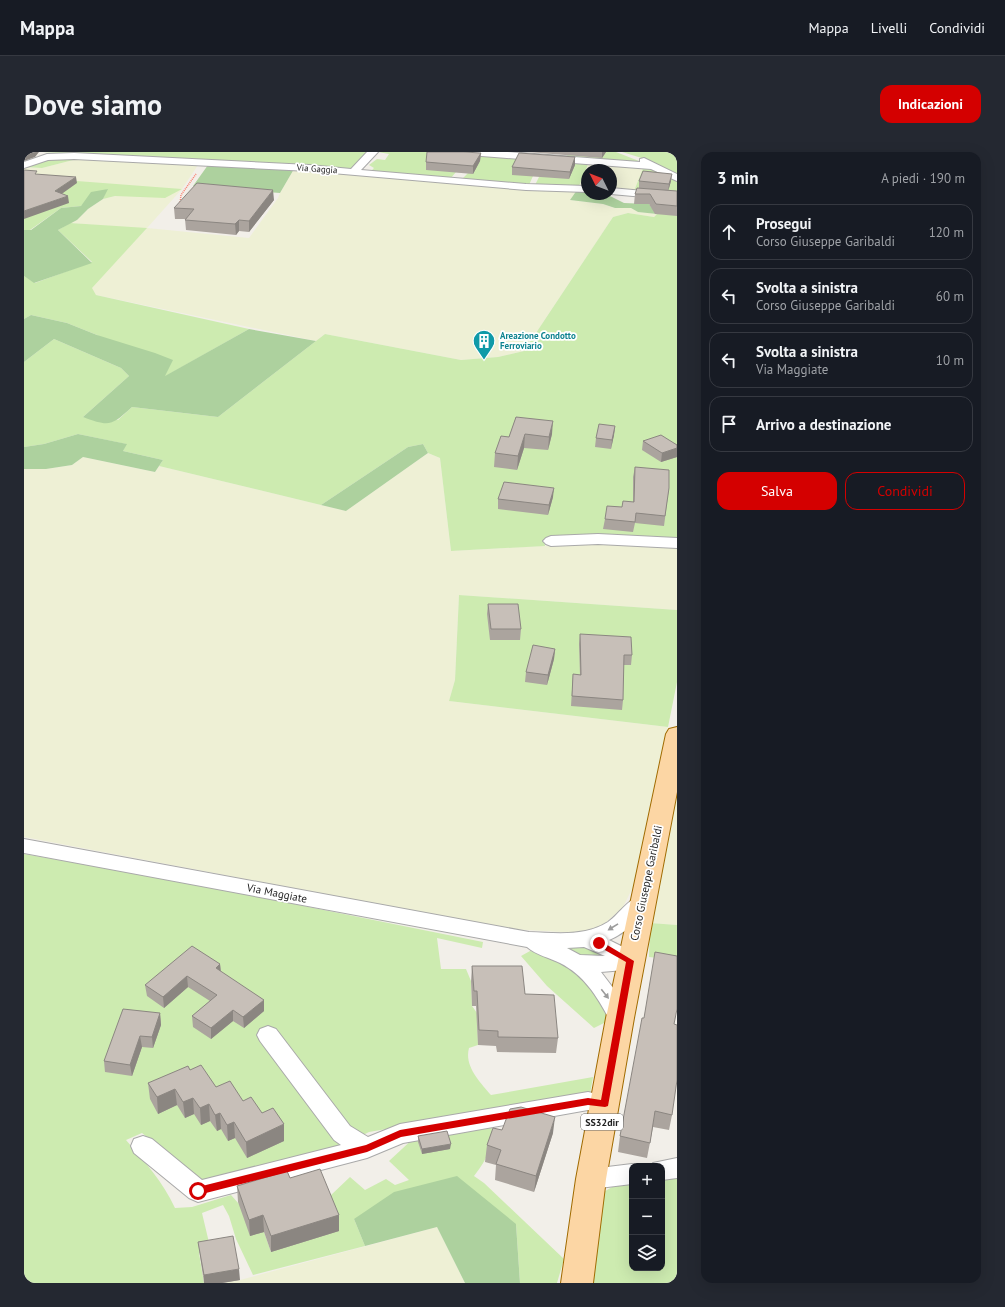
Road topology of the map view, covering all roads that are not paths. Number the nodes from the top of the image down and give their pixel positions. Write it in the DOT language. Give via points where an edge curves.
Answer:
graph roads {
  1 [pos="373,152"];
  2 [pos="469,152"];
  3 [pos="39,154"];
  4 [pos="625,154"];
  5 [pos="24,165"];
  6 [pos="654,166"];
  7 [pos="353,172"];
  8 [pos="677,178"];
  9 [pos="581,189"];
  10 [pos="617,192"];
  11 [pos="677,197"];
  12 [pos="551,541"];
  13 [pos="677,543"];
  14 [pos="677,734"];
  15 [pos="24,846"];
  16 [pos="643,902"];
  17 [pos="586,939"];
  18 [pos="529,940"];
  19 [pos="631,961"];
  20 [pos="576,962"];
  21 [pos="620,1018"];
  22 [pos="268,1035"];
  23 [pos="605,1104"];
  24 [pos="143,1146"];
  25 [pos="367,1148"];
  26 [pos="677,1168"];
  27 [pos="665,1170"];
  28 [pos="629,1174"];
  29 [pos="591,1179"];
  30 [pos="576,1283"];
  1 -- 7 [label="street"];
  2 -- 6 [label="street"];
  3 -- 5 [label="street, Via Gaggia"];
  3 -- 7 [label="street, Via Gaggia"];
  4 -- 6 [label="street"];
  6 -- 8 [label="street"];
  7 -- 9 [label="street, Via Gaggia" via="532,188"];
  10 -- 11 [label="street"];
  12 -- 13 [label="street" via="598,539"];
  14 -- 16 [label="main road, Corso Giuseppe Garibaldi / SS32dir"];
  15 -- 18 [label="street, Via Maggiate"];
  16 -- 17 [label="street, Via Maggiate, one-way" via="613,928"];
  16 -- 19 [label="main road, Corso Giuseppe Garibaldi / SS32dir"];
  17 -- 18 [label="street, Via Maggiate"];
  17 -- 19 [label="street, Via Maggiate" via="607,947"];
  18 -- 20 [label="street, Via Maggiate"];
  19 -- 20 [label="street, Via Maggiate" via="606,965"];
  19 -- 21 [label="main road, Corso Giuseppe Garibaldi / SS32dir"];
  20 -- 21 [label="street, Via Maggiate, one-way" via="592,977 615,1006"];
  21 -- 23 [label="main road, Corso Giuseppe Garibaldi / SS32dir"];
  22 -- 25 [label="street" via="342,1133"];
  23 -- 25 [label="street" via="588,1101 400,1134"];
  23 -- 29 [label="main road, Corso Giuseppe Garibaldi / SS32dir"];
  24 -- 25 [label="street" via="198,1191"];
  26 -- 27 [label="street"];
  28 -- 29 [label="street"];
  29 -- 30 [label="main road, Corso Giuseppe Garibaldi / SS32dir"];
}
